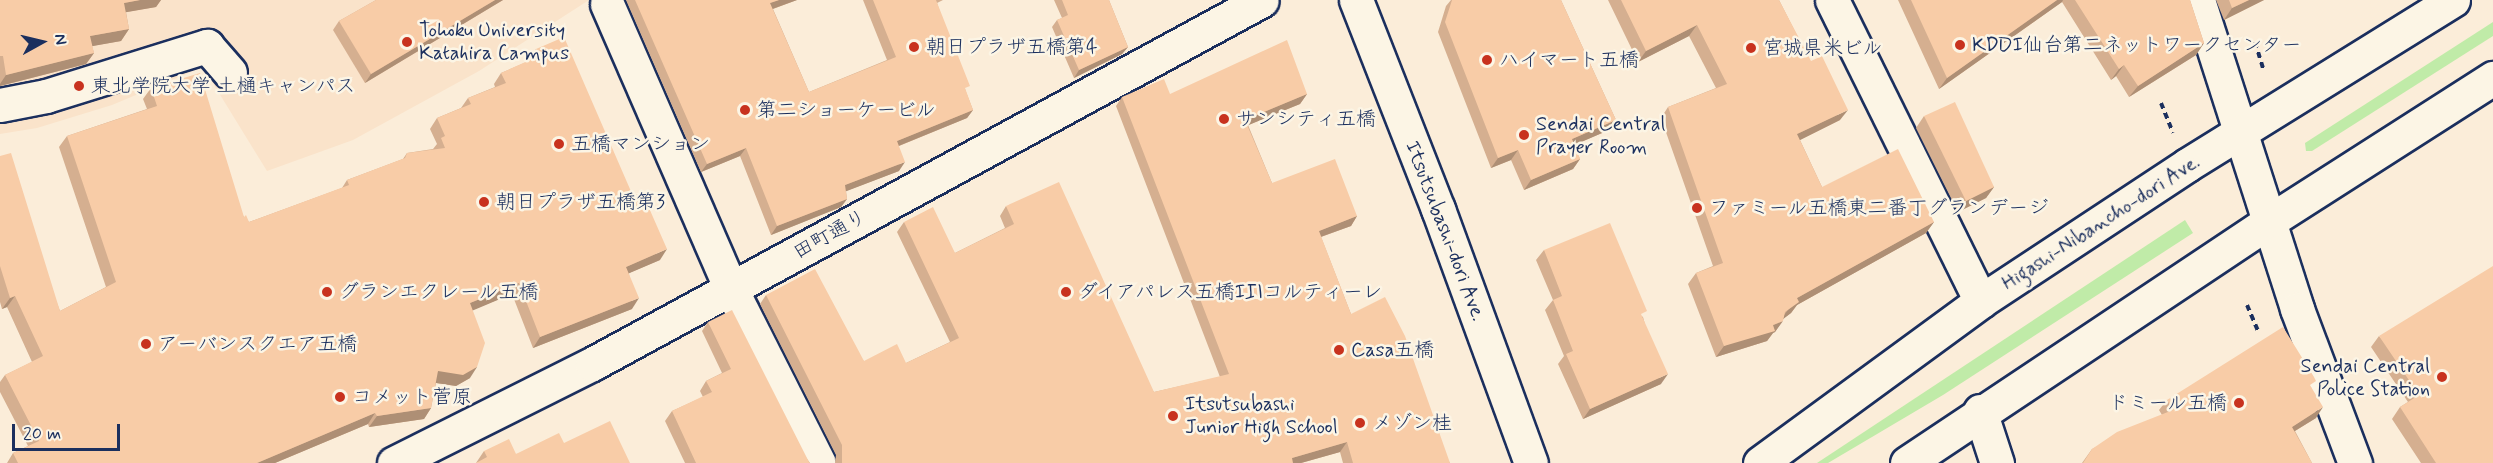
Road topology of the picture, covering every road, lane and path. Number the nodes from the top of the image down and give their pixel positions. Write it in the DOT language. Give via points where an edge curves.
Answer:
graph roads {
  1 [pos="1262,0"];
  2 [pos="1356,0"];
  3 [pos="1832,0"];
  4 [pos="2198,0"];
  5 [pos="2453,0"];
  6 [pos="607,4"];
  7 [pos="2255,42"];
  8 [pos="2263,69"];
  9 [pos="230,72"];
  10 [pos="2493,78"];
  11 [pos="2161,103"];
  12 [pos="0,105"];
  13 [pos="2242,132"];
  14 [pos="2174,134"];
  15 [pos="2271,220"];
  16 [pos="731,289"];
  17 [pos="1981,301"];
  18 [pos="2247,305"];
  19 [pos="2259,333"];
  20 [pos="1980,411"];
  21 [pos="394,463"];
  22 [pos="819,463"];
  23 [pos="1531,463"];
  24 [pos="1760,463"];
  25 [pos="1907,463"];
  26 [pos="1997,463"];
  27 [pos="2355,463"];
  1 -- 16 [label="main road, 田町通り"];
  2 -- 23 [label="main road, Itsutsubashi-dori Ave." via="1438,208"];
  3 -- 17 [label="main road"];
  4 -- 13 [label="main road"];
  5 -- 13 [label="main road, Higashi-Nibancho-dori Ave."];
  6 -- 16 [label="main road"];
  7 -- 8 [label="path"];
  9 -- 12 [label="main road" via="206,38 46,96"];
  10 -- 15 [label="main road"];
  11 -- 14 [label="path"];
  13 -- 15 [label="main road"];
  13 -- 17 [label="main road, Higashi-Nibancho-dori Ave."];
  15 -- 20 [label="main road"];
  15 -- 27 [label="main road" via="2297,309"];
  16 -- 21 [label="main road, 田町通り"];
  16 -- 22 [label="main road"];
  17 -- 24 [label="main road, Higashi-Nibancho-dori Ave."];
  18 -- 19 [label="path"];
  20 -- 25 [label="main road"];
  20 -- 26 [label="main road"];
}
